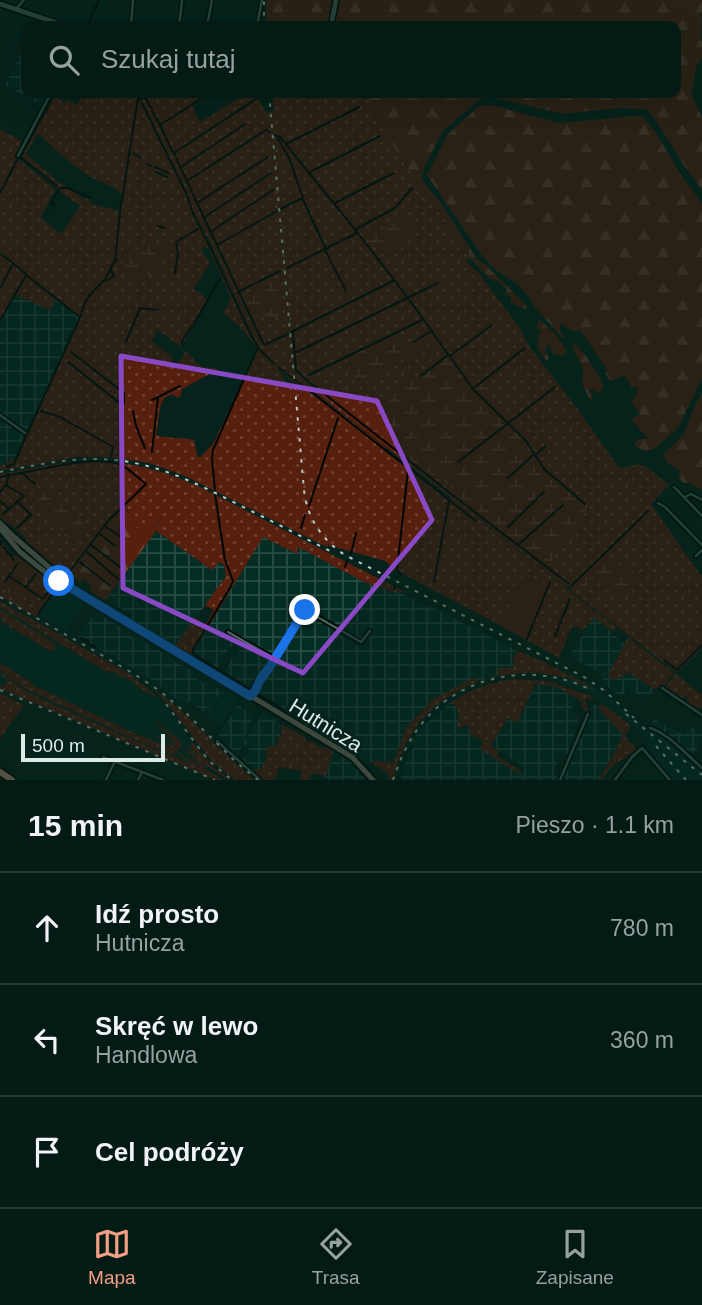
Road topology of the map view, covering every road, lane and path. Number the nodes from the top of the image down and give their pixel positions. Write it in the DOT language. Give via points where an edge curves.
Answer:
graph roads {
  1 [pos="24,0"];
  2 [pos="133,0"];
  3 [pos="182,0"];
  4 [pos="212,0"];
  5 [pos="261,0"];
  6 [pos="336,0"];
  7 [pos="0,4"];
  8 [pos="16,9"];
  9 [pos="51,21"];
  10 [pos="131,21"];
  11 [pos="180,21"];
  12 [pos="208,21"];
  13 [pos="258,21"];
  14 [pos="332,21"];
  15 [pos="48,98"];
  16 [pos="18,156"];
  17 [pos="0,415"];
  18 [pos="25,433"];
  19 [pos="674,487"];
  20 [pos="685,497"];
  21 [pos="702,500"];
  22 [pos="658,503"];
  23 [pos="702,516"];
  24 [pos="2,528"];
  25 [pos="702,547"];
  26 [pos="32,554"];
  27 [pos="696,556"];
  28 [pos="25,557"];
  29 [pos="38,558"];
  30 [pos="35,566"];
  31 [pos="60,579"];
  32 [pos="370,631"];
  33 [pos="228,632"];
  34 [pos="275,659"];
  35 [pos="662,688"];
  36 [pos="251,695"];
  37 [pos="588,714"];
  38 [pos="702,715"];
  39 [pos="650,728"];
  40 [pos="217,741"];
  41 [pos="103,757"];
  42 [pos="115,761"];
  43 [pos="702,768"];
  44 [pos="142,772"];
  45 [pos="1,777"];
  46 [pos="12,780"];
  47 [pos="106,780"];
  48 [pos="138,780"];
  49 [pos="163,780"];
  50 [pos="260,780"];
  51 [pos="373,780"];
  52 [pos="560,780"];
  53 [pos="615,780"];
  54 [pos="670,780"];
  1 -- 8 [label="street"];
  2 -- 10 [label="street"];
  3 -- 11 [label="street"];
  4 -- 12 [label="street"];
  5 -- 13 [label="street"];
  6 -- 14 [label="street"];
  7 -- 8 [label="street"];
  8 -- 9 [label="street"];
  15 -- 16 [label="street"];
  17 -- 18 [label="street"];
  19 -- 20 [label="street"];
  20 -- 21 [label="street" via="691,494"];
  20 -- 23 [label="street"];
  22 -- 25 [label="street"];
  24 -- 26 [label="main road, Hutnicza"];
  24 -- 28 [label="main road, Hutnicza"];
  25 -- 27 [label="street"];
  26 -- 28 [label="main road"];
  26 -- 29 [label="main road, Hutnicza"];
  28 -- 30 [label="main road, Hutnicza"];
  29 -- 30 [label="main road"];
  29 -- 31 [label="main road, Hutnicza"];
  30 -- 31 [label="main road, Hutnicza"];
  31 -- 36 [label="main road, Hutnicza"];
  32 -- 34 [label="street" via="361,642 305,610"];
  33 -- 34 [label="street"];
  34 -- 36 [label="street"];
  35 -- 38 [label="street"];
  36 -- 51 [label="main road, Hutnicza" via="352,757"];
  37 -- 52 [label="street"];
  39 -- 43 [label="street"];
  40 -- 50 [label="street"];
  41 -- 42 [label="street"];
  42 -- 44 [label="street"];
  42 -- 47 [label="street"];
  44 -- 48 [label="street"];
  44 -- 49 [label="street"];
  45 -- 46 [label="main road"];
  53 -- 54 [label="street" via="642,748"];
}
